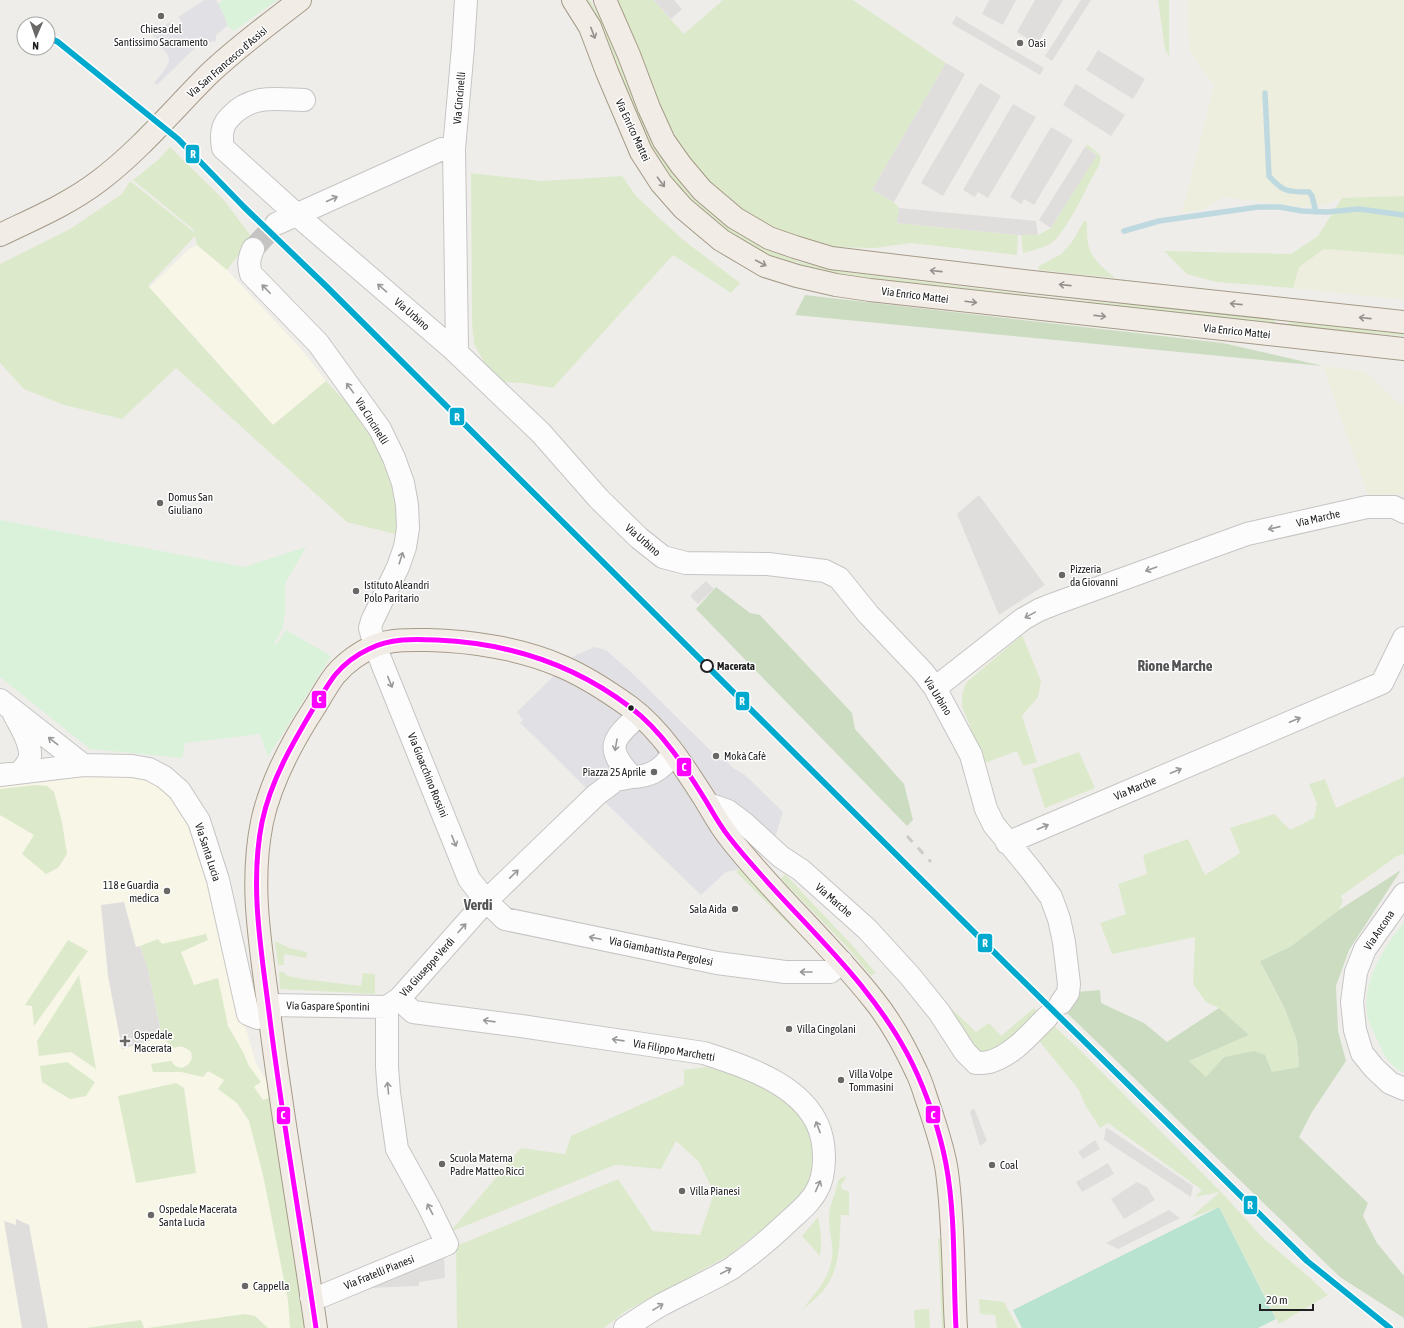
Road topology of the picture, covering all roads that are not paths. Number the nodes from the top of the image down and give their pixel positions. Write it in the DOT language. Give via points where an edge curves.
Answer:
graph roads {
  1 [pos="300,0"];
  2 [pos="466,0"];
  3 [pos="480,0"];
  4 [pos="572,0"];
  5 [pos="605,0"];
  6 [pos="463,47"];
  7 [pos="304,100"];
  8 [pos="454,149"];
  9 [pos="297,215"];
  10 [pos="276,224"];
  11 [pos="0,235"];
  12 [pos="253,249"];
  13 [pos="1404,322"];
  14 [pos="1404,349"];
  15 [pos="454,350"];
  16 [pos="1404,512"];
  17 [pos="1404,638"];
  18 [pos="375,646"];
  19 [pos="935,688"];
  20 [pos="6,705"];
  21 [pos="639,715"];
  22 [pos="673,753"];
  23 [pos="84,765"];
  24 [pos="10,774"];
  25 [pos="632,777"];
  26 [pos="708,804"];
  27 [pos="1007,843"];
  28 [pos="1404,894"];
  29 [pos="486,901"];
  30 [pos="842,962"];
  31 [pos="393,1003"];
  32 [pos="269,1011"];
  33 [pos="1404,1089"];
  34 [pos="312,1297"];
  35 [pos="316,1328"];
  36 [pos="625,1328"];
  37 [pos="956,1328"];
  1 -- 11 [label="main road, Via San Francesco d'Assisi" via="209,74 98,182"];
  2 -- 6 [label="street, Via Cincinelli"];
  3 -- 6 [label="street, Via Cincinelli"];
  4 -- 14 [label="main road, Via Enrico Mattei, one-way" via="590,27 641,152 661,183 683,208 721,240 765,266 836,285 870,290"];
  13 -- 5 [label="main road, one-way" via="831,258 769,238 735,218 702,190 681,166 664,141"];
  6 -- 8 [label="street, Via Cincinelli"];
  7 -- 9 [label="street, Via Urbino" via="253,101 227,120 222,137 223,148"];
  9 -- 8 [label="street, one-way" via="442,150"];
  8 -- 15 [label="street, Via Cincinelli" via="457,346"];
  9 -- 10 [label="street"];
  15 -- 9 [label="street, Via Urbino, one-way"];
  18 -- 12 [label="street, Via Cincinelli, one-way" via="370,628 372,621 405,547 408,528 403,483 380,429 318,343 251,274 249,259"];
  15 -- 19 [label="street, Via Urbino" via="541,433 599,499 639,538 663,557 686,563 768,564 825,571 839,578"];
  16 -- 19 [label="street, Via Marche, one-way" via="1394,507 1367,507 1247,534 1054,604 1023,619"];
  27 -- 17 [label="street, Via Marche, one-way" via="1382,683"];
  18 -- 21 [label="main road" via="403,640 441,640 479,644 539,658 564,667 602,688"];
  18 -- 29 [label="street, Via Gioacchino Rossini, one-way" via="469,878"];
  18 -- 32 [label="main road" via="362,652 336,674 307,718 267,801 258,846 256,898"];
  19 -- 27 [label="street, Via Urbino" via="971,755 986,809"];
  23 -- 20 [label="street, one-way"];
  20 -- 24 [label="street" via="28,745 30,756 27,764"];
  21 -- 22 [label="main road" via="661,735"];
  21 -- 25 [label="street, one-way" via="616,739 614,751"];
  22 -- 25 [label="street" via="657,771 650,775"];
  22 -- 26 [label="main road"];
  23 -- 24 [label="street"];
  23 -- 32 [label="street, Via Santa Lucia" via="149,769 164,777 179,790 199,821 218,880 248,1014 258,1018"];
  29 -- 25 [label="street, Via Giuseppe Verdi, one-way" via="596,795 616,780"];
  26 -- 27 [label="street, Via Marche" via="728,811 739,819 867,929 910,976 965,1052 976,1062 988,1063 1013,1050 1068,993 1066,954 1059,919 1051,897"];
  26 -- 30 [label="main road" via="724,831 749,861"];
  28 -- 33 [label="street, Via Ancona" via="1365,949 1356,972 1352,1002 1355,1030 1362,1053 1390,1083"];
  30 -- 29 [label="street, Via Giambattista Pergolesi, one-way" via="830,972 785,972 716,963 505,919"];
  31 -- 29 [label="street, Via Giuseppe Verdi, one-way"];
  30 -- 37 [label="main road" via="875,1001 898,1036 920,1078 937,1131 947,1169"];
  31 -- 32 [label="street, Via Gaspare Spontini"];
  34 -- 31 [label="street, Via Fratelli Pianesi, one-way" via="322,1296 447,1244 397,1149 387,1067"];
  36 -- 31 [label="street, Via Filippo Marchetti, one-way" via="660,1305 736,1266 777,1233 806,1205 819,1186 823,1165 820,1128 812,1113 796,1096 774,1081 753,1070 704,1053 413,1012"];
  32 -- 34 [label="main road"];
  34 -- 35 [label="main road"];
}
